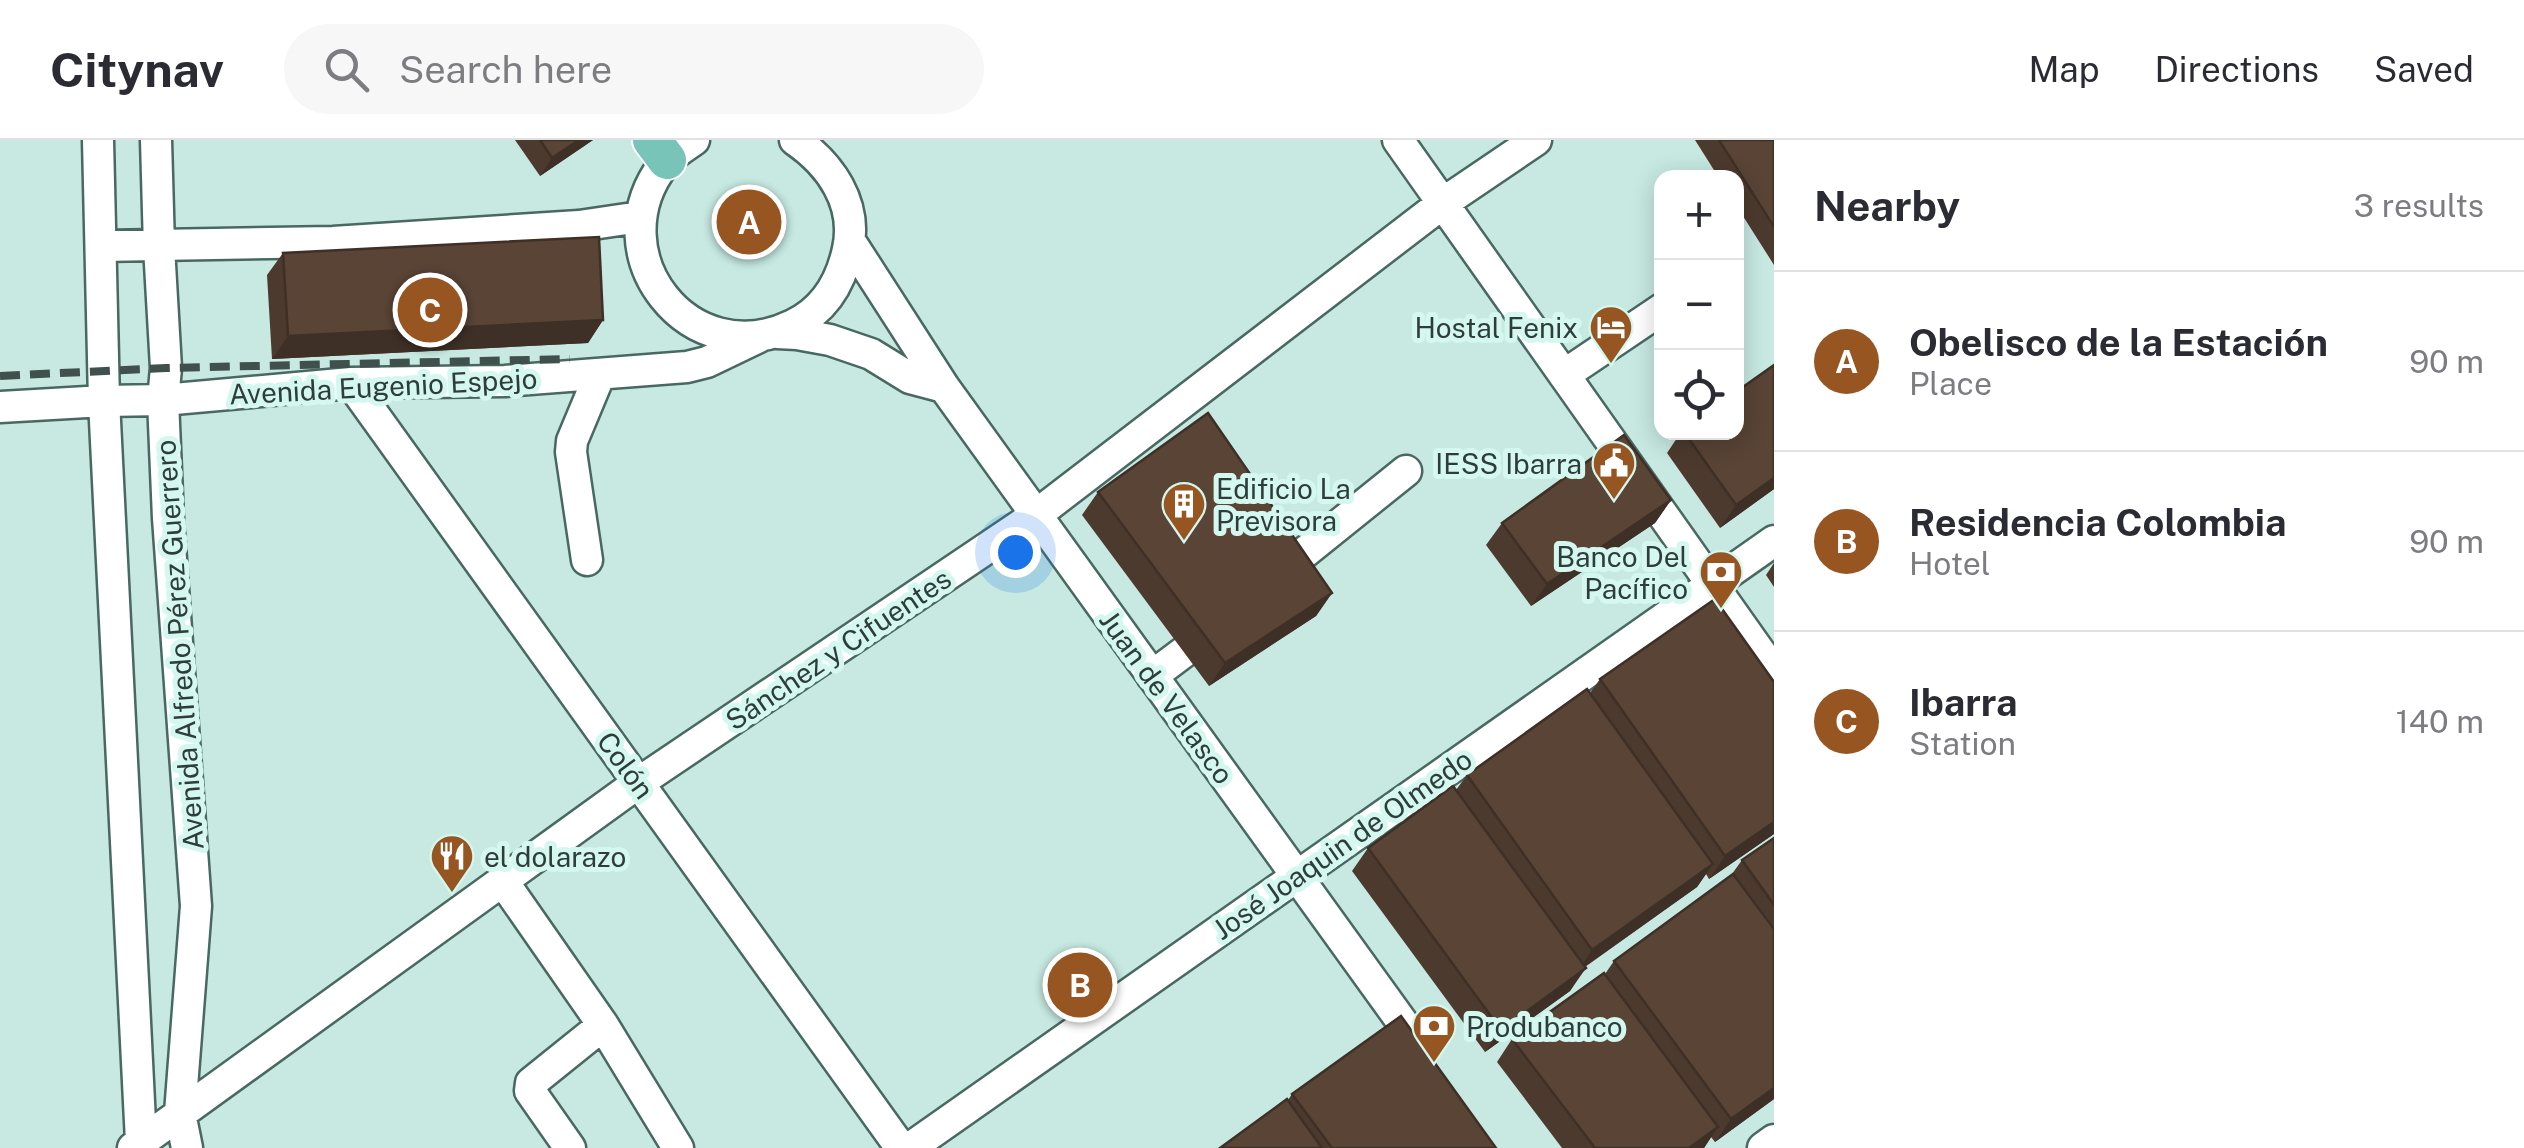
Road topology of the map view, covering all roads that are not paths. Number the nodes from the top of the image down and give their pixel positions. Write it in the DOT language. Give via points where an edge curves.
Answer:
graph roads {
  1 [pos="98,140"];
  2 [pos="156,140"];
  3 [pos="794,140"];
  4 [pos="1398,140"];
  5 [pos="1536,140"];
  6 [pos="671,147"];
  7 [pos="1443,204"];
  8 [pos="640,217"];
  9 [pos="850,241"];
  10 [pos="101,246"];
  11 [pos="159,246"];
  12 [pos="1654,313"];
  13 [pos="768,335"];
  14 [pos="600,374"];
  15 [pos="1564,375"];
  16 [pos="350,383"];
  17 [pos="944,387"];
  18 [pos="163,400"];
  19 [pos="104,401"];
  20 [pos="0,407"];
  21 [pos="1406,470"];
  22 [pos="1036,515"];
  23 [pos="1774,541"];
  24 [pos="587,560"];
  25 [pos="1284,569"];
  26 [pos="1712,584"];
  27 [pos="1184,652"];
  28 [pos="1774,672"];
  29 [pos="1152,676"];
  30 [pos="638,783"];
  31 [pos="1297,876"];
  32 [pos="502,880"];
  33 [pos="603,1025"];
  34 [pos="1435,1068"];
  35 [pos="180,1113"];
  36 [pos="1774,1140"];
  37 [pos="139,1146"];
  38 [pos="187,1148"];
  39 [pos="570,1148"];
  40 [pos="678,1148"];
  41 [pos="901,1148"];
  42 [pos="910,1148"];
  43 [pos="1763,1148"];
  1 -- 10 [label="street"];
  2 -- 11 [label="street, Avenida Alfredo Pérez Guerrero"];
  3 -- 9 [label="street" via="836,180 848,209"];
  4 -- 7 [label="street"];
  5 -- 7 [label="street, Sánchez y Cifuentes"];
  6 -- 8 [label="street"];
  7 -- 15 [label="street"];
  7 -- 22 [label="street, Sánchez y Cifuentes"];
  8 -- 11 [label="street" via="333,242"];
  8 -- 13 [label="street" via="650,280 670,306 696,326 727,336"];
  9 -- 13 [label="street, Avenida Eugenio Espejo" via="828,299 805,320"];
  9 -- 17 [label="street, Juan de Velasco"];
  10 -- 11 [label="street"];
  10 -- 19 [label="street"];
  11 -- 18 [label="street, Avenida Alfredo Pérez Guerrero"];
  12 -- 15 [label="street"];
  13 -- 14 [label="street, Avenida Eugenio Espejo" via="688,367"];
  13 -- 17 [label="street" via="830,340"];
  14 -- 16 [label="street, Avenida Eugenio Espejo"];
  14 -- 24 [label="street" via="570,452"];
  15 -- 26 [label="street"];
  16 -- 18 [label="street, Avenida Eugenio Espejo"];
  16 -- 30 [label="street, Colón"];
  17 -- 22 [label="street, Juan de Velasco"];
  18 -- 19 [label="street, Avenida Eugenio Espejo"];
  18 -- 35 [label="street, Avenida Alfredo Pérez Guerrero" via="196,906"];
  19 -- 20 [label="street, Avenida Eugenio Espejo"];
  19 -- 37 [label="street"];
  21 -- 25 [label="street"];
  22 -- 29 [label="street, Juan de Velasco"];
  22 -- 30 [label="street, Sánchez y Cifuentes"];
  23 -- 26 [label="street, José Joaquin de Olmedo"];
  26 -- 28 [label="street"];
  26 -- 31 [label="street, José Joaquin de Olmedo" via="1560,703"];
  27 -- 29 [label="street"];
  29 -- 31 [label="street, Juan de Velasco"];
  30 -- 32 [label="street, Sánchez y Cifuentes"];
  30 -- 41 [label="street, Colón"];
  31 -- 34 [label="street, Juan de Velasco"];
  31 -- 42 [label="street, José Joaquin de Olmedo"];
  32 -- 33 [label="street"];
  32 -- 35 [label="street, Sánchez y Cifuentes"];
  33 -- 39 [label="street" via="531,1083"];
  33 -- 40 [label="street"];
  35 -- 37 [label="street, Sánchez y Cifuentes"];
  35 -- 38 [label="street, Avenida Alfredo Pérez Guerrero"];
  36 -- 43 [label="street"];
}
